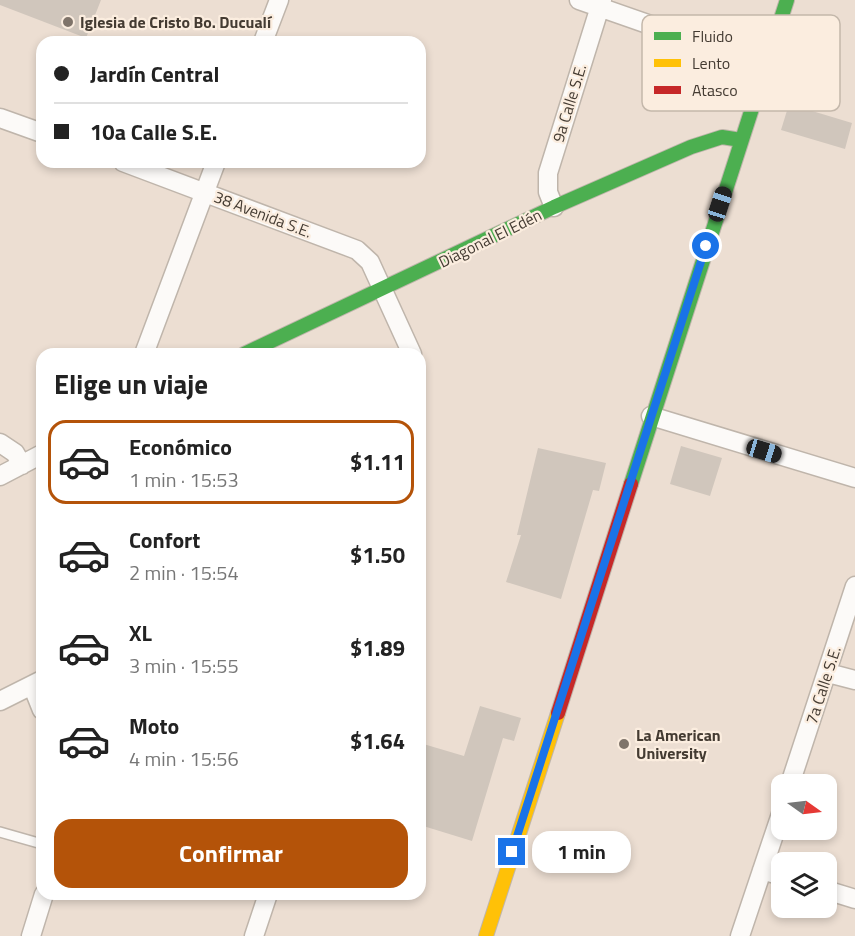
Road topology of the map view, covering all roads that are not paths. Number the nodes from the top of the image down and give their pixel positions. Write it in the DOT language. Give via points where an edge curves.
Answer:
graph roads {
  1 [pos="279,0"];
  2 [pos="579,0"];
  3 [pos="787,0"];
  4 [pos="600,4"];
  5 [pos="782,15"];
  6 [pos="642,20"];
  7 [pos="264,36"];
  8 [pos="750,111"];
  9 [pos="0,118"];
  10 [pos="36,131"];
  11 [pos="741,140"];
  12 [pos="139,168"];
  13 [pos="214,168"];
  14 [pos="205,192"];
  15 [pos="554,207"];
  16 [pos="383,289"];
  17 [pos="146,348"];
  18 [pos="257,348"];
  19 [pos="409,348"];
  20 [pos="651,416"];
  21 [pos="0,443"];
  22 [pos="36,457"];
  23 [pos="22,465"];
  24 [pos="0,476"];
  25 [pos="855,478"];
  26 [pos="855,586"];
  27 [pos="828,673"];
  28 [pos="855,680"];
  29 [pos="36,683"];
  30 [pos="0,701"];
  31 [pos="793,774"];
  32 [pos="0,832"];
  33 [pos="772,840"];
  34 [pos="36,842"];
  35 [pos="762,870"];
  36 [pos="771,873"];
  37 [pos="837,893"];
  38 [pos="855,899"];
  39 [pos="42,900"];
  40 [pos="266,900"];
  41 [pos="31,936"];
  42 [pos="254,936"];
  43 [pos="486,936"];
  44 [pos="740,936"];
  1 -- 7 [label="street"];
  2 -- 4 [label="street"];
  3 -- 5 [label="street"];
  4 -- 6 [label="street"];
  4 -- 15 [label="street, 9a Calle S.E." via="548,173 548,192"];
  8 -- 11 [label="street"];
  9 -- 10 [label="street"];
  11 -- 15 [label="street, Diagonal El Edén" via="722,137 705,141"];
  11 -- 20 [label="street"];
  12 -- 14 [label="street, 38 Avenida S.E."];
  13 -- 14 [label="street"];
  14 -- 16 [label="street, 38 Avenida S.E." via="357,250 370,262"];
  14 -- 17 [label="street"];
  15 -- 16 [label="street, Diagonal El Edén"];
  16 -- 18 [label="street, Diagonal El Edén"];
  16 -- 19 [label="street"];
  20 -- 25 [label="street"];
  20 -- 43 [label="street"];
  21 -- 23 [label="street" via="15,453"];
  22 -- 23 [label="street"];
  23 -- 24 [label="street"];
  26 -- 27 [label="street, 7a Calle S.E."];
  27 -- 28 [label="street"];
  27 -- 31 [label="street, 7a Calle S.E."];
  29 -- 30 [label="street"];
  32 -- 34 [label="lane"];
  33 -- 35 [label="street"];
  35 -- 36 [label="street"];
  35 -- 44 [label="street"];
  37 -- 38 [label="street"];
  39 -- 41 [label="street"];
  40 -- 42 [label="street"];
}
